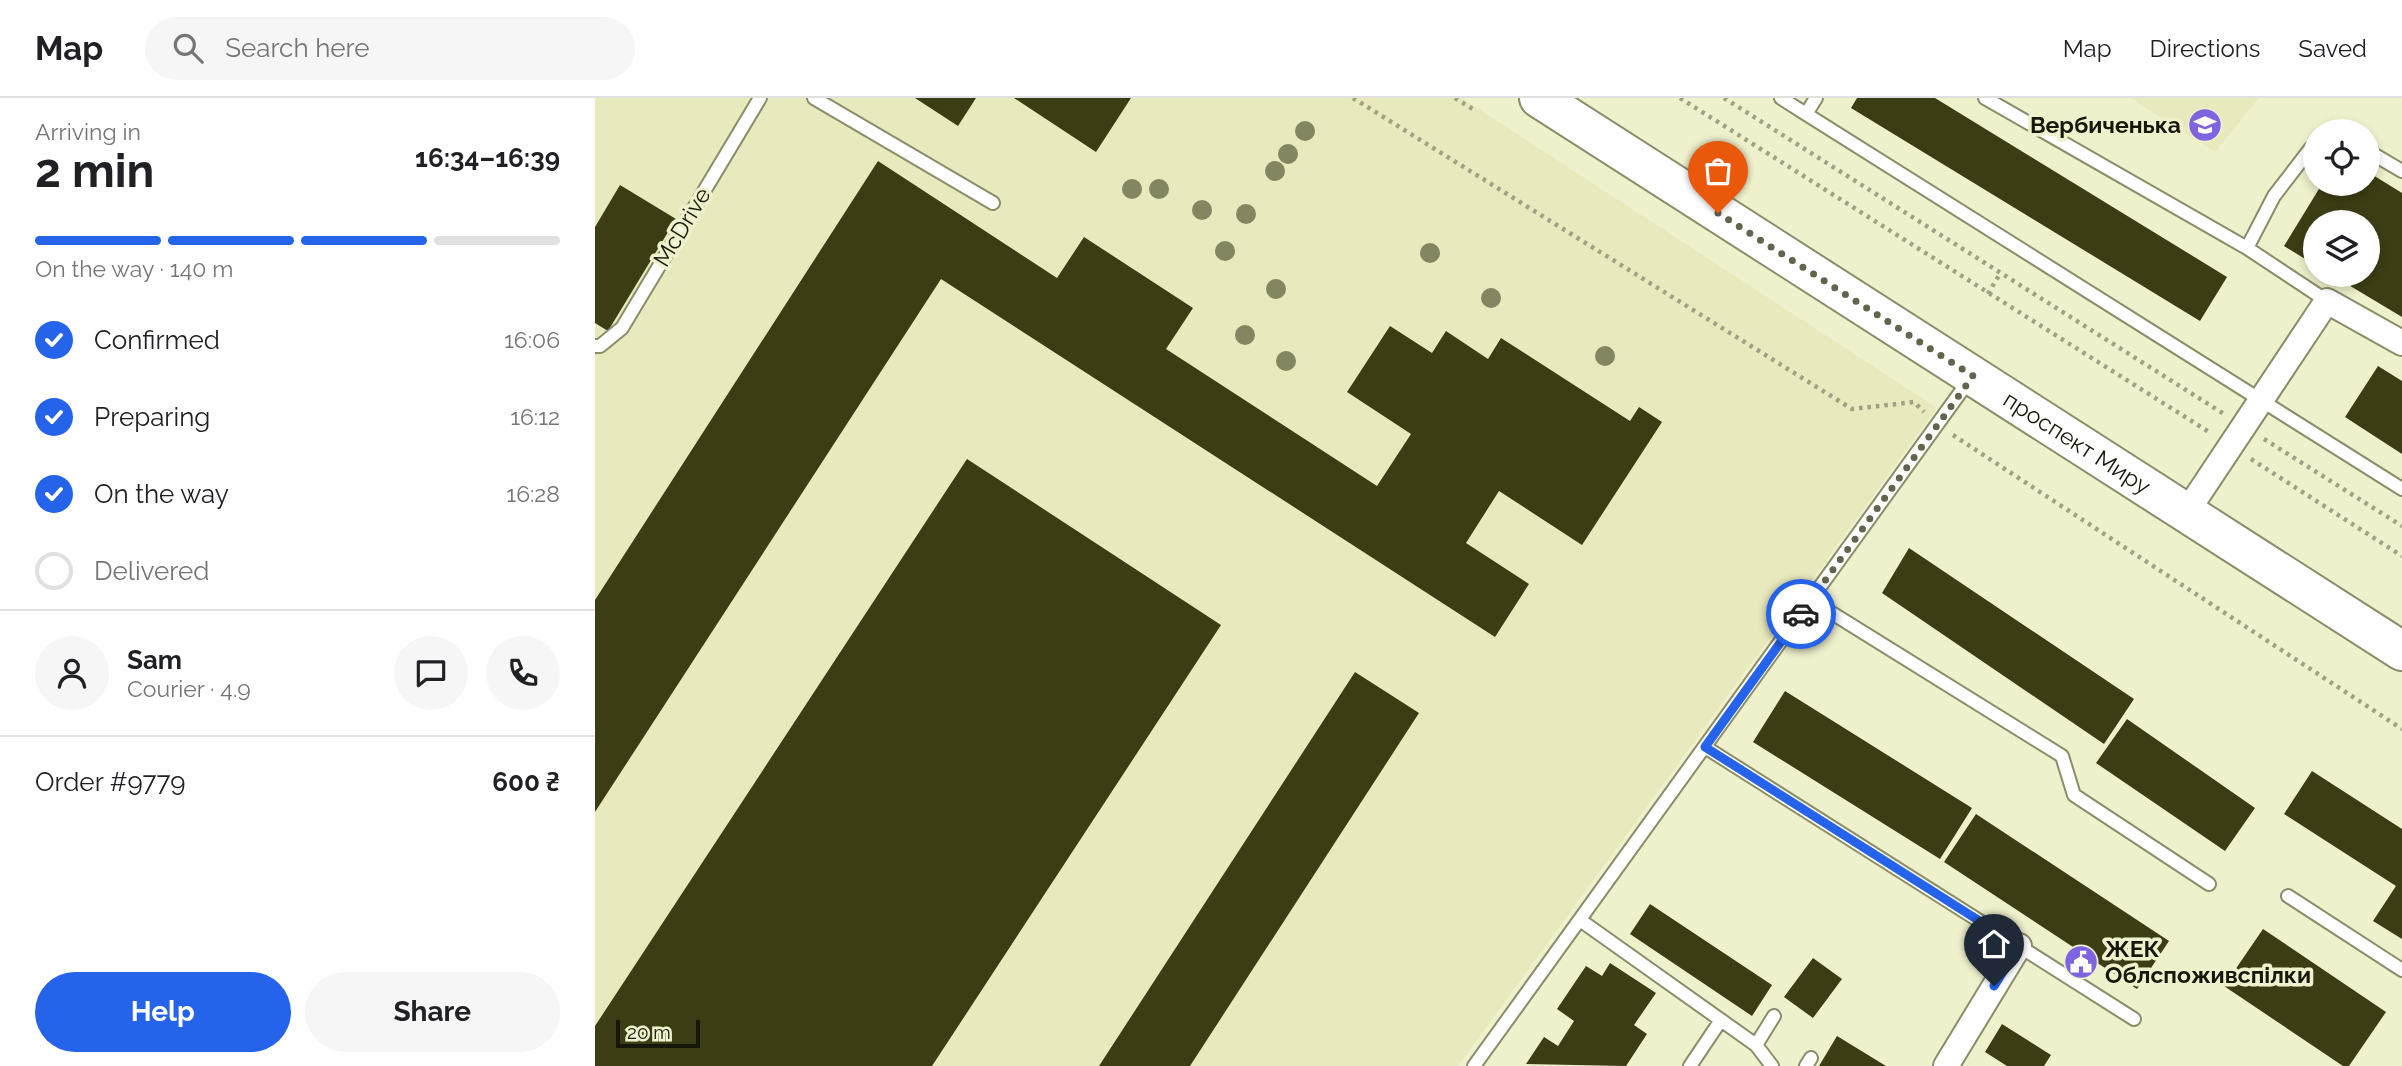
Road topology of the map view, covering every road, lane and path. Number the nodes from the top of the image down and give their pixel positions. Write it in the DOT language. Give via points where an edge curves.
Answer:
graph roads {
  1 [pos="760,98"];
  2 [pos="814,98"];
  3 [pos="1353,98"];
  4 [pos="1455,98"];
  5 [pos="1539,98"];
  6 [pos="1680,98"];
  7 [pos="1724,98"];
  8 [pos="1781,98"];
  9 [pos="1816,98"];
  10 [pos="1985,98"];
  11 [pos="1476,111"];
  12 [pos="1807,114"];
  13 [pos="2303,158"];
  14 [pos="2380,158"];
  15 [pos="2402,171"];
  16 [pos="993,203"];
  17 [pos="2247,248"];
  18 [pos="2000,275"];
  19 [pos="1988,294"];
  20 [pos="2327,300"];
  21 [pos="2402,343"];
  22 [pos="597,347"];
  23 [pos="1973,376"];
  24 [pos="2261,400"];
  25 [pos="1938,425"];
  26 [pos="2237,436"];
  27 [pos="2402,489"];
  28 [pos="2186,513"];
  29 [pos="2402,526"];
  30 [pos="2402,556"];
  31 [pos="1811,600"];
  32 [pos="2402,651"];
  33 [pos="2402,729"];
  34 [pos="1705,747"];
  35 [pos="2209,884"];
  36 [pos="2288,896"];
  37 [pos="1580,920"];
  38 [pos="2019,946"];
  39 [pos="2402,970"];
  40 [pos="1774,1016"];
  41 [pos="2134,1019"];
  42 [pos="1721,1020"];
  43 [pos="1756,1045"];
  44 [pos="1474,1066"];
  45 [pos="1690,1066"];
  46 [pos="1772,1066"];
  47 [pos="1946,1066"];
  1 -- 22 [label="lane, McDrive" via="622,328"];
  2 -- 16 [label="lane"];
  3 -- 25 [label="path" via="1852,409 1914,402"];
  4 -- 11 [label="path"];
  5 -- 23 [label="main road, проспект Миру"];
  6 -- 19 [label="path"];
  7 -- 18 [label="path"];
  8 -- 12 [label="lane"];
  9 -- 12 [label="lane"];
  10 -- 17 [label="lane"];
  12 -- 24 [label="lane"];
  13 -- 17 [label="lane" via="2274,196"];
  14 -- 15 [label="lane"];
  17 -- 20 [label="lane"];
  18 -- 19 [label="path"];
  18 -- 26 [label="path"];
  19 -- 26 [label="path"];
  20 -- 21 [label="street"];
  20 -- 24 [label="street"];
  23 -- 25 [label="lane"];
  23 -- 28 [label="main road, проспект Миру"];
  24 -- 26 [label="street"];
  24 -- 27 [label="lane"];
  25 -- 31 [label="lane"];
  25 -- 33 [label="path"];
  26 -- 28 [label="street"];
  26 -- 29 [label="path"];
  26 -- 30 [label="path"];
  28 -- 32 [label="main road, проспект Миру"];
  31 -- 34 [label="lane"];
  31 -- 35 [label="lane" via="2062,756 2074,795"];
  34 -- 37 [label="lane"];
  34 -- 38 [label="lane"];
  36 -- 39 [label="lane"];
  37 -- 42 [label="lane"];
  37 -- 44 [label="lane"];
  38 -- 41 [label="lane"];
  38 -- 47 [label="street"];
  40 -- 43 [label="lane"];
  42 -- 43 [label="lane"];
  42 -- 45 [label="lane"];
  43 -- 46 [label="lane"];
}
